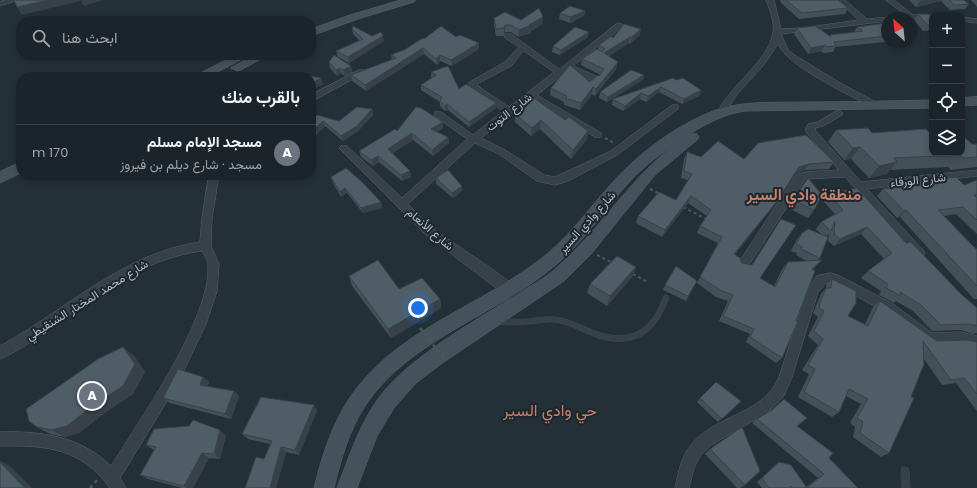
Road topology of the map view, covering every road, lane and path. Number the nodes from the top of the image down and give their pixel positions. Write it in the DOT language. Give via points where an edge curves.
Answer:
graph roads {
  1 [pos="14,0"];
  2 [pos="383,0"];
  3 [pos="411,0"];
  4 [pos="770,0"];
  5 [pos="841,0"];
  6 [pos="890,0"];
  7 [pos="0,4"];
  8 [pos="905,12"];
  9 [pos="917,16"];
  10 [pos="929,16"];
  11 [pos="965,19"];
  12 [pos="881,20"];
  13 [pos="977,21"];
  14 [pos="865,22"];
  15 [pos="316,23"];
  16 [pos="621,25"];
  17 [pos="316,31"];
  18 [pos="777,32"];
  19 [pos="508,36"];
  20 [pos="523,48"];
  21 [pos="235,60"];
  22 [pos="253,60"];
  23 [pos="566,66"];
  24 [pos="209,72"];
  25 [pos="228,72"];
  26 [pos="362,72"];
  27 [pos="558,72"];
  28 [pos="595,80"];
  29 [pos="531,95"];
  30 [pos="316,96"];
  31 [pos="977,101"];
  32 [pos="965,102"];
  33 [pos="929,104"];
  34 [pos="875,105"];
  35 [pos="675,107"];
  36 [pos="509,111"];
  37 [pos="977,111"];
  38 [pos="965,112"];
  39 [pos="839,113"];
  40 [pos="438,114"];
  41 [pos="929,114"];
  42 [pos="726,115"];
  43 [pos="598,135"];
  44 [pos="474,139"];
  45 [pos="344,148"];
  46 [pos="622,148"];
  47 [pos="16,159"];
  48 [pos="0,167"];
  49 [pos="16,170"];
  50 [pos="847,173"];
  51 [pos="977,173"];
  52 [pos="0,178"];
  53 [pos="213,180"];
  54 [pos="640,184"];
  55 [pos="858,186"];
  56 [pos="661,195"];
  57 [pos="402,204"];
  58 [pos="682,206"];
  59 [pos="710,221"];
  60 [pos="205,246"];
  61 [pos="587,249"];
  62 [pos="925,259"];
  63 [pos="614,264"];
  64 [pos="743,265"];
  65 [pos="628,271"];
  66 [pos="647,282"];
  67 [pos="509,289"];
  68 [pos="666,298"];
  69 [pos="523,301"];
  70 [pos="492,321"];
  71 [pos="420,328"];
  72 [pos="977,342"];
  73 [pos="0,353"];
  74 [pos="446,361"];
  75 [pos="0,439"];
  76 [pos="905,471"];
  77 [pos="116,482"];
  78 [pos="324,488"];
  79 [pos="348,488"];
  80 [pos="682,488"];
  81 [pos="906,488"];
  1 -- 7 [label="street"];
  2 -- 15 [label="main road"];
  3 -- 17 [label="main road"];
  4 -- 18 [label="street"];
  5 -- 14 [label="street"];
  6 -- 8 [label="street"];
  9 -- 10 [label="street"];
  11 -- 13 [label="street"];
  12 -- 14 [label="street"];
  14 -- 18 [label="street"];
  16 -- 23 [label="street, شارع التوت"];
  18 -- 34 [label="street" via="785,51 795,60"];
  18 -- 42 [label="street" via="767,56 730,95"];
  19 -- 20 [label="street"];
  20 -- 27 [label="street"];
  20 -- 36 [label="street" via="508,64 472,83 479,91"];
  21 -- 24 [label="main road"];
  22 -- 25 [label="main road"];
  23 -- 27 [label="street, شارع التوت"];
  23 -- 28 [label="street"];
  26 -- 30 [label="street"];
  27 -- 29 [label="street, شارع التوت"];
  29 -- 36 [label="street, شارع التوت"];
  29 -- 43 [label="street"];
  31 -- 32 [label="main road"];
  33 -- 34 [label="main road, شارع وادي السير"];
  34 -- 42 [label="main road, شارع وادي السير" via="736,108"];
  35 -- 46 [label="street"];
  36 -- 44 [label="street, شارع التوت"];
  37 -- 38 [label="main road"];
  39 -- 41 [label="main road, شارع وادي السير"];
  39 -- 42 [label="main road, شارع وادي السير"];
  39 -- 50 [label="street" via="811,126 810,130"];
  40 -- 44 [label="street"];
  42 -- 54 [label="main road, شارع وادي السير" via="660,162"];
  42 -- 67 [label="main road, شارع وادي السير" via="700,122 646,158 627,176 569,244 552,260"];
  43 -- 46 [label="path"];
  44 -- 46 [label="street" via="502,152 541,178 550,181 564,178"];
  44 -- 57 [label="street, شارع التوت"];
  45 -- 57 [label="street, شارع الأنعام"];
  47 -- 48 [label="main road"];
  49 -- 52 [label="main road"];
  50 -- 55 [label="street"];
  50 -- 64 [label="street" via="800,178"];
  51 -- 55 [label="street, شارع الورقاء"];
  53 -- 60 [label="street"];
  54 -- 56 [label="path"];
  54 -- 61 [label="main road, شارع وادي السير"];
  55 -- 62 [label="street"];
  57 -- 67 [label="street, شارع الأنعام" via="446,244"];
  58 -- 59 [label="path"];
  60 -- 73 [label="street, شارع محمد المختار الشنقيطي" via="169,251 140,265"];
  60 -- 77 [label="street" via="212,255 214,273 198,330"];
  61 -- 63 [label="path"];
  61 -- 69 [label="main road, شارع وادي السير" via="558,276"];
  65 -- 66 [label="path"];
  67 -- 69 [label="street, شارع الأنعام"];
  67 -- 78 [label="main road, شارع وادي السير" via="436,332 407,352 378,378 348,418"];
  68 -- 70 [label="lane" via="662,309 645,331 624,339 611,339 559,320"];
  69 -- 70 [label="main road, شارع وادي السير"];
  70 -- 79 [label="main road, شارع وادي السير" via="435,358 399,388 370,430"];
  71 -- 74 [label="path, bridge"];
  72 -- 80 [label="street" via="960,338 930,339 889,308 836,279 822,279 817,282 812,292 780,389 763,406 713,434 696,448 685,468"];
  75 -- 77 [label="street" via="44,439 70,446 96,461"];
  76 -- 81 [label="lane"];
}
